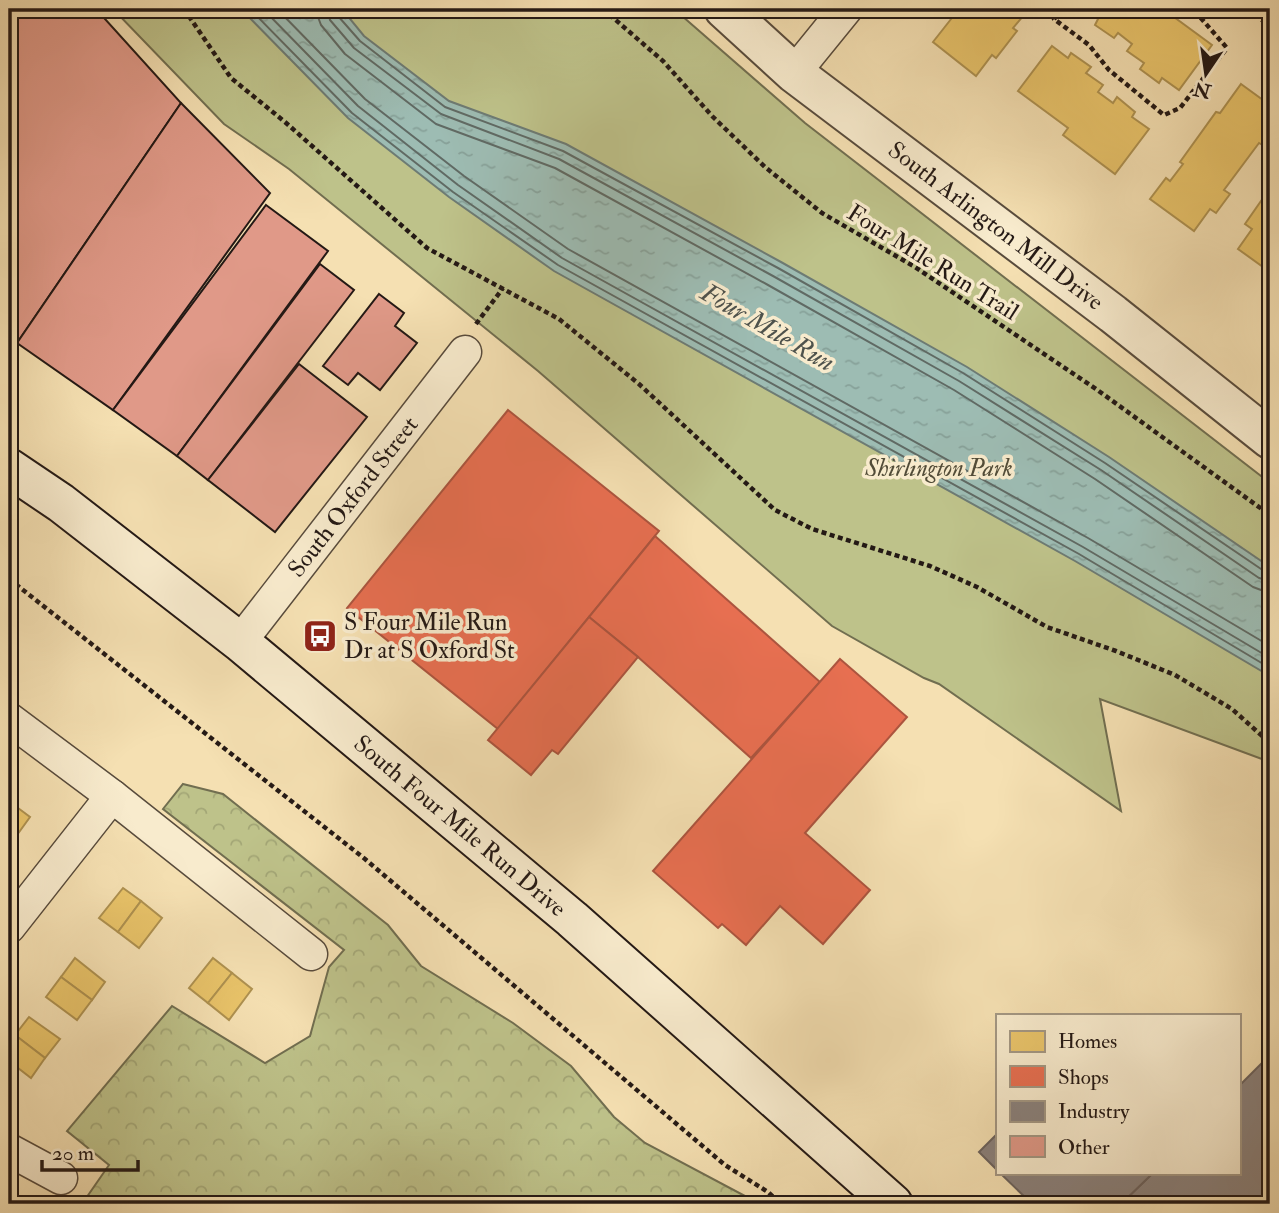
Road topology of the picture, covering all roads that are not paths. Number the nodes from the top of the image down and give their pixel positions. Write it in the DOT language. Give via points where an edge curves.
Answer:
graph roads {
  1 [pos="724,9"];
  2 [pos="846,9"];
  3 [pos="794,73"];
  4 [pos="465,352"];
  5 [pos="1270,439"];
  6 [pos="9,468"];
  7 [pos="240,642"];
  8 [pos="9,719"];
  9 [pos="112,796"];
  10 [pos="9,926"];
  11 [pos="310,954"];
  12 [pos="9,1150"];
  13 [pos="61,1178"];
  14 [pos="893,1204"];
  1 -- 3 [label="main road, South Arlington Mill Drive"];
  2 -- 3 [label="street"];
  3 -- 5 [label="main road, South Arlington Mill Drive"];
  4 -- 7 [label="street, South Oxford Street"];
  6 -- 7 [label="main road, South Four Mile Run Drive"];
  7 -- 14 [label="main road, South Four Mile Run Drive" via="572,919"];
  8 -- 9 [label="street"];
  9 -- 10 [label="street"];
  9 -- 11 [label="street"];
  12 -- 13 [label="street"];
}
